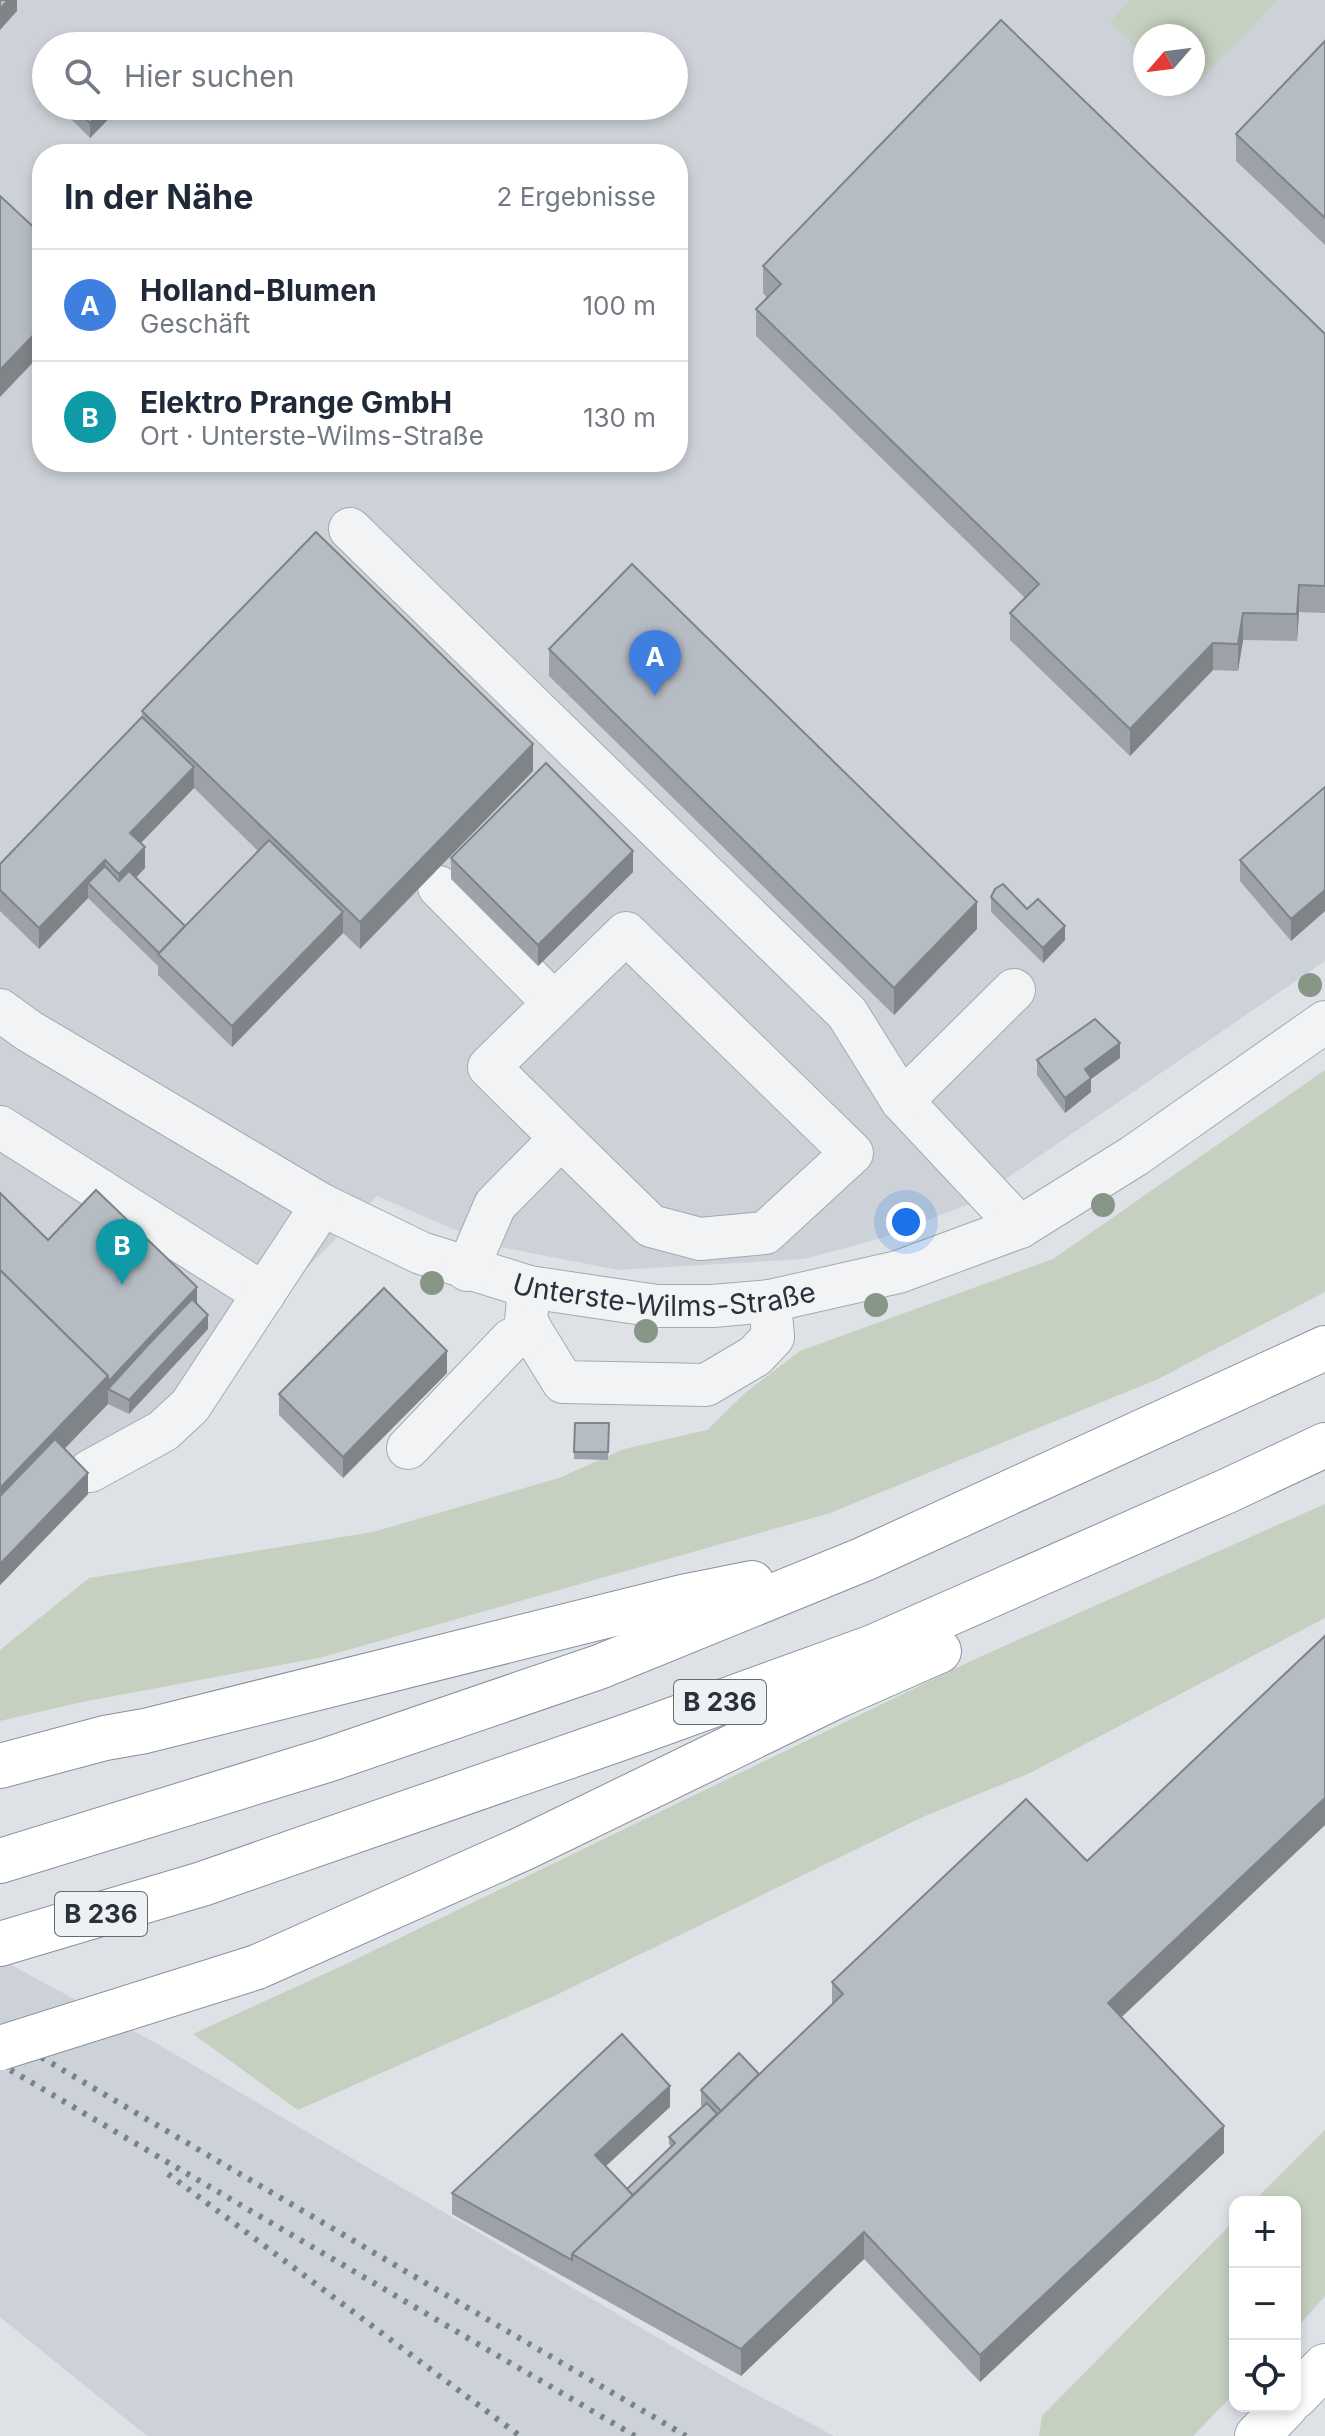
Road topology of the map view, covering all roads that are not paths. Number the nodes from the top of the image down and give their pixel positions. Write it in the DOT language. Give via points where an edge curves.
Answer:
graph roads {
  1 [pos="350,529"];
  2 [pos="439,887"];
  3 [pos="1014,990"];
  4 [pos="554,1003"];
  5 [pos="0,1010"];
  6 [pos="1325,1022"];
  7 [pos="902,1101"];
  8 [pos="0,1127"];
  9 [pos="561,1138"];
  10 [pos="322,1205"];
  11 [pos="1020,1227"];
  12 [pos="467,1270"];
  13 [pos="529,1287"];
  14 [pos="264,1294"];
  15 [pos="770,1301"];
  16 [pos="531,1329"];
  17 [pos="1325,1348"];
  18 [pos="1325,1445"];
  19 [pos="408,1448"];
  20 [pos="90,1471"];
  21 [pos="1227,1491"];
  22 [pos="864,1559"];
  23 [pos="0,1766"];
  24 [pos="0,1861"];
  25 [pos="0,1944"];
  26 [pos="0,2048"];
  27 [pos="1325,2366"];
  28 [pos="1301,2391"];
  29 [pos="1280,2412"];
  30 [pos="1257,2436"];
  1 -- 7 [label="street" via="847,1013"];
  2 -- 4 [label="street"];
  3 -- 7 [label="street"];
  4 -- 9 [label="street" via="489,1067"];
  4 -- 9 [label="street" via="626,933 852,1153 765,1233 700,1239 651,1226"];
  5 -- 10 [label="street, Unterste-Wilms-Straße"];
  6 -- 11 [label="street, Unterste-Wilms-Straße" via="1134,1156"];
  7 -- 11 [label="street"];
  8 -- 14 [label="street"];
  9 -- 12 [label="street" via="495,1205"];
  10 -- 12 [label="street, Unterste-Wilms-Straße"];
  10 -- 14 [label="street"];
  11 -- 15 [label="street, Unterste-Wilms-Straße" via="898,1272"];
  12 -- 13 [label="street, Unterste-Wilms-Straße"];
  13 -- 15 [label="street, Unterste-Wilms-Straße" via="657,1306"];
  13 -- 16 [label="street" via="526,1322"];
  14 -- 20 [label="street" via="190,1406 163,1431"];
  15 -- 16 [label="street" via="773,1337 755,1356 706,1385 563,1382"];
  16 -- 19 [label="street" via="511,1340"];
  17 -- 22 [label="main road, B 236"];
  18 -- 21 [label="main road, B 236"];
  21 -- 25 [label="main road, B 236" via="873,1647 202,1884"];
  21 -- 26 [label="main road, bridge" via="1042,1606 839,1695 522,1849 257,1967"];
  22 -- 23 [label="main road" via="682,1597"];
  22 -- 24 [label="main road, B 236" via="599,1667 327,1760"];
  27 -- 28 [label="main road"];
  29 -- 30 [label="main road"];
}
